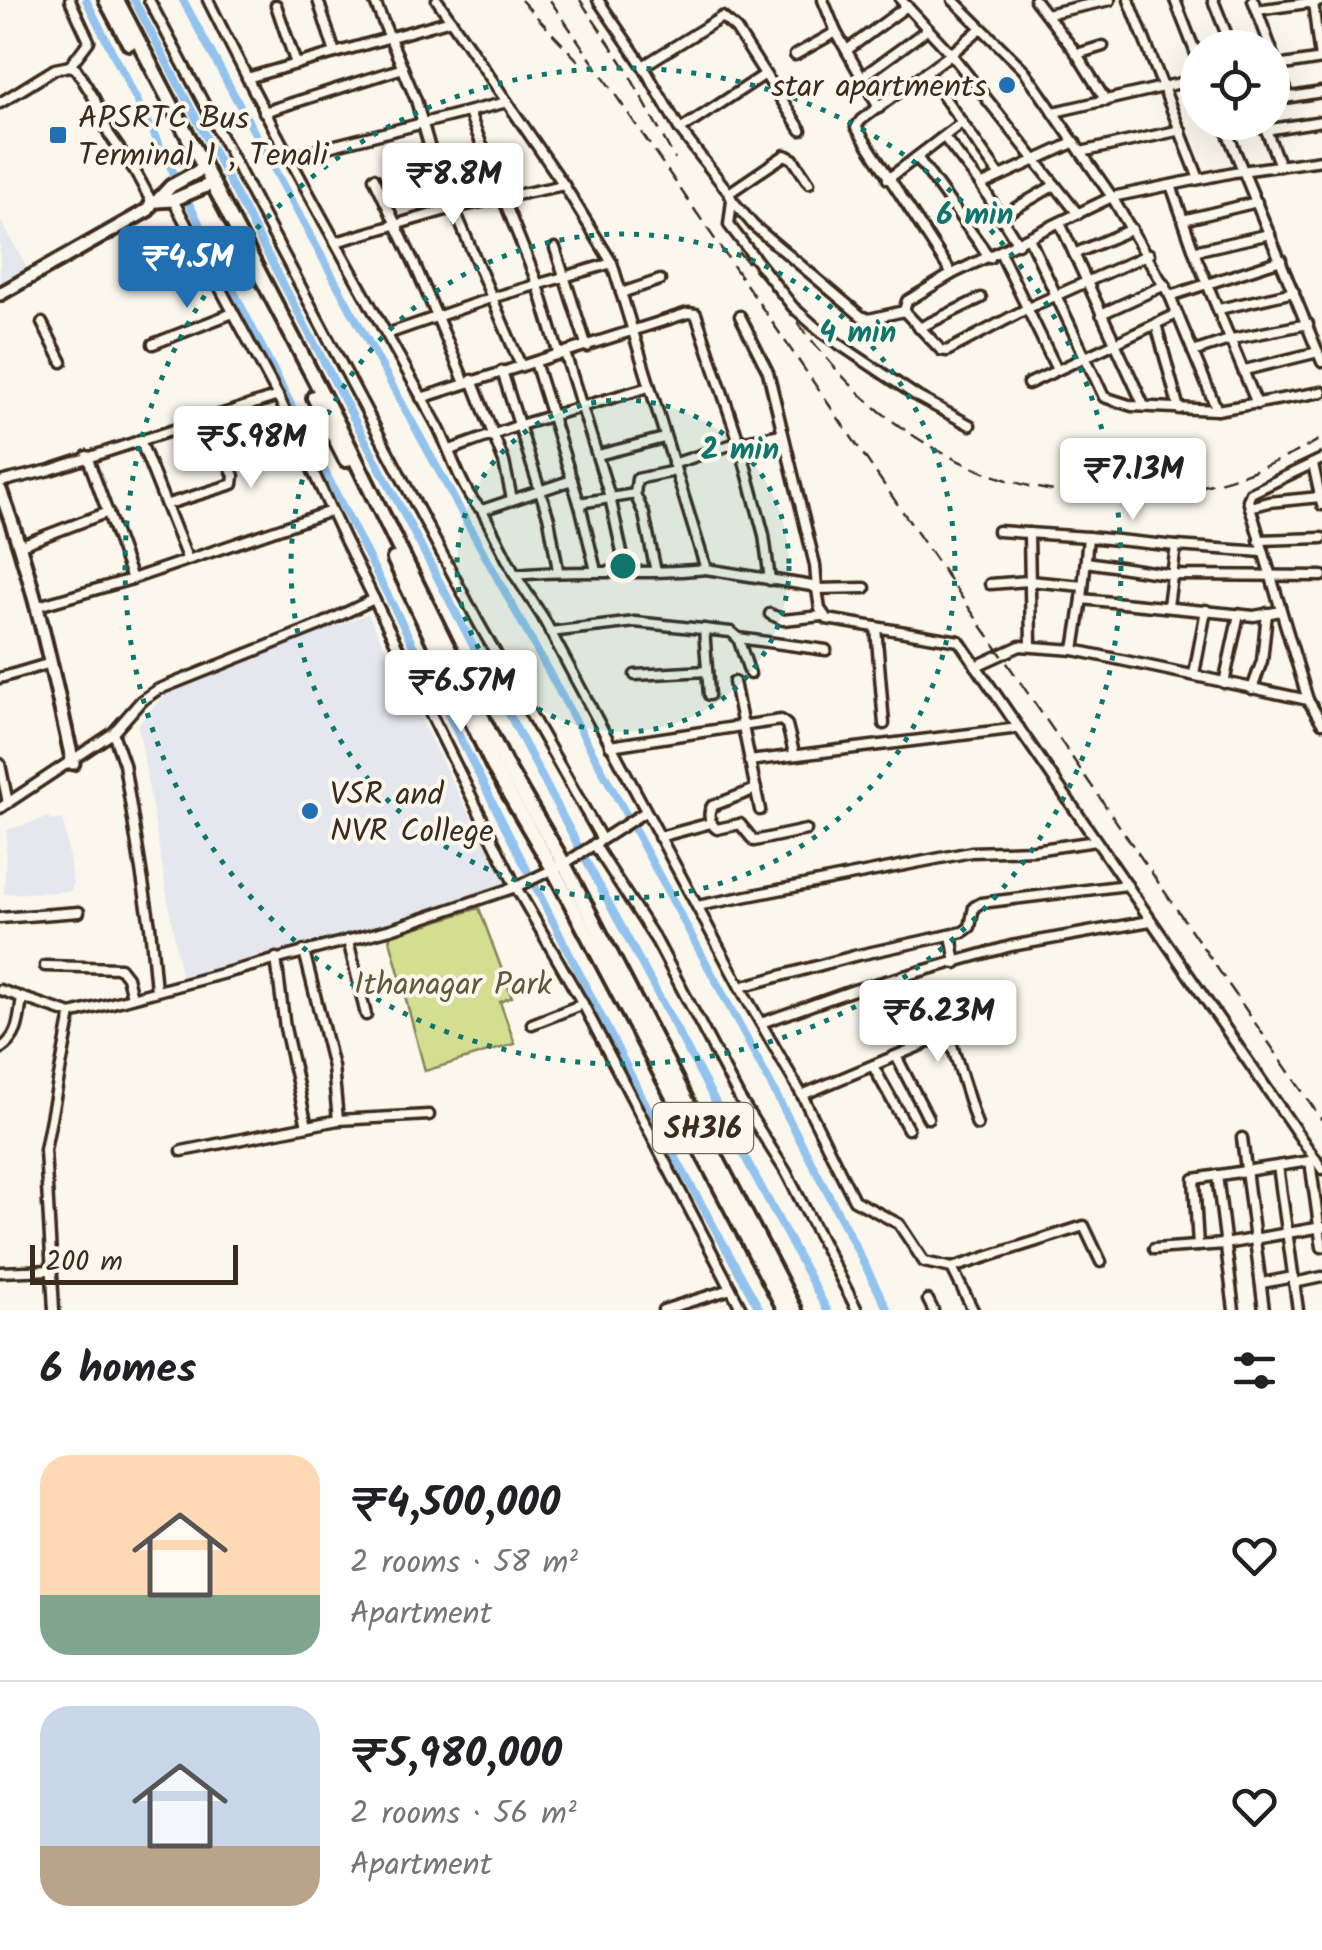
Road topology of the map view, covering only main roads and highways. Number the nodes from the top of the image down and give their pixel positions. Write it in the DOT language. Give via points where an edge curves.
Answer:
graph roads {
  1 [pos="106,0"];
  2 [pos="116,0"];
  3 [pos="198,172"];
  4 [pos="559,866"];
  5 [pos="785,1310"];
  6 [pos="796,1310"];
  1 -- 3 [label="main road, SH316"];
  2 -- 3 [label="main road, SH316"];
  3 -- 4 [label="main road, SH316" via="343,434"];
  4 -- 5 [label="main road, SH316"];
  4 -- 6 [label="main road, SH316"];
}
